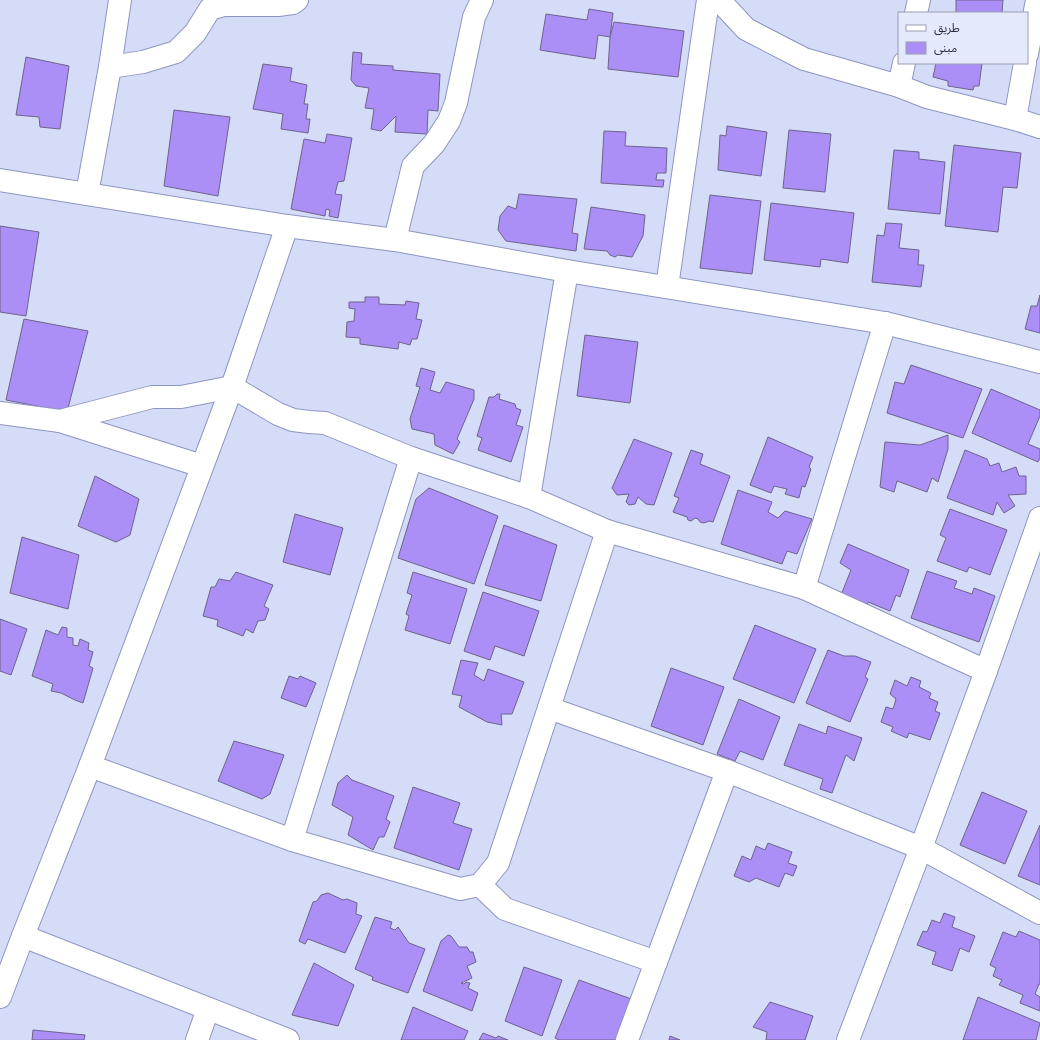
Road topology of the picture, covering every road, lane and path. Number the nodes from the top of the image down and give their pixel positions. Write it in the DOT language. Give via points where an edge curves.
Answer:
graph roads {
  1 [pos="120,0"];
  2 [pos="297,0"];
  3 [pos="482,0"];
  4 [pos="708,0"];
  5 [pos="719,0"];
  6 [pos="918,0"];
  7 [pos="1037,0"];
  8 [pos="916,12"];
  9 [pos="1028,49"];
  10 [pos="904,64"];
  11 [pos="1025,64"];
  12 [pos="110,67"];
  13 [pos="899,86"];
  14 [pos="1014,119"];
  15 [pos="1040,127"];
  16 [pos="0,180"];
  17 [pos="87,194"];
  18 [pos="287,226"];
  19 [pos="395,240"];
  20 [pos="567,271"];
  21 [pos="667,287"];
  22 [pos="885,323"];
  23 [pos="1040,362"];
  24 [pos="232,387"];
  25 [pos="0,413"];
  26 [pos="60,421"];
  27 [pos="411,458"];
  28 [pos="202,466"];
  29 [pos="529,497"];
  30 [pos="1040,518"];
  31 [pos="607,530"];
  32 [pos="804,588"];
  33 [pos="986,671"];
  34 [pos="549,708"];
  35 [pos="90,766"];
  36 [pos="727,771"];
  37 [pos="292,840"];
  38 [pos="921,848"];
  39 [pos="480,885"];
  40 [pos="1040,913"];
  41 [pos="23,936"];
  42 [pos="8,952"];
  43 [pos="656,962"];
  44 [pos="0,997"];
  45 [pos="208,1009"];
  46 [pos="197,1040"];
  47 [pos="288,1040"];
  48 [pos="628,1040"];
  49 [pos="848,1040"];
  1 -- 12 [label="street"];
  2 -- 12 [label="street" via="278,6 224,5 210,9 195,33 176,52 143,62"];
  3 -- 19 [label="street" via="474,17 456,103 449,121 434,144 413,166"];
  4 -- 21 [label="street"];
  5 -- 13 [label="street" via="746,29 804,59"];
  6 -- 8 [label="street"];
  7 -- 9 [label="street"];
  10 -- 13 [label="street"];
  11 -- 14 [label="street"];
  12 -- 17 [label="street"];
  13 -- 14 [label="street" via="927,97"];
  14 -- 15 [label="street"];
  16 -- 17 [label="street"];
  17 -- 18 [label="street"];
  18 -- 19 [label="street"];
  18 -- 24 [label="street"];
  19 -- 20 [label="street"];
  20 -- 21 [label="street"];
  20 -- 29 [label="street"];
  21 -- 22 [label="street"];
  22 -- 23 [label="street"];
  22 -- 32 [label="street"];
  24 -- 26 [label="street" via="181,397 152,397"];
  24 -- 27 [label="street" via="293,420 325,423"];
  24 -- 28 [label="street"];
  25 -- 26 [label="street"];
  26 -- 28 [label="street"];
  27 -- 29 [label="street"];
  27 -- 37 [label="street"];
  28 -- 35 [label="street"];
  29 -- 31 [label="street"];
  30 -- 33 [label="street"];
  31 -- 32 [label="street"];
  31 -- 34 [label="street"];
  32 -- 33 [label="street"];
  33 -- 38 [label="street"];
  34 -- 36 [label="street"];
  34 -- 39 [label="street" via="498,863"];
  35 -- 37 [label="street"];
  35 -- 41 [label="street"];
  36 -- 38 [label="street"];
  36 -- 43 [label="street"];
  37 -- 39 [label="street" via="460,889"];
  38 -- 40 [label="street"];
  38 -- 49 [label="street"];
  39 -- 43 [label="street" via="505,909"];
  41 -- 42 [label="street"];
  41 -- 45 [label="street"];
  42 -- 44 [label="street"];
  43 -- 48 [label="street"];
  45 -- 46 [label="street"];
  45 -- 47 [label="street"];
}
